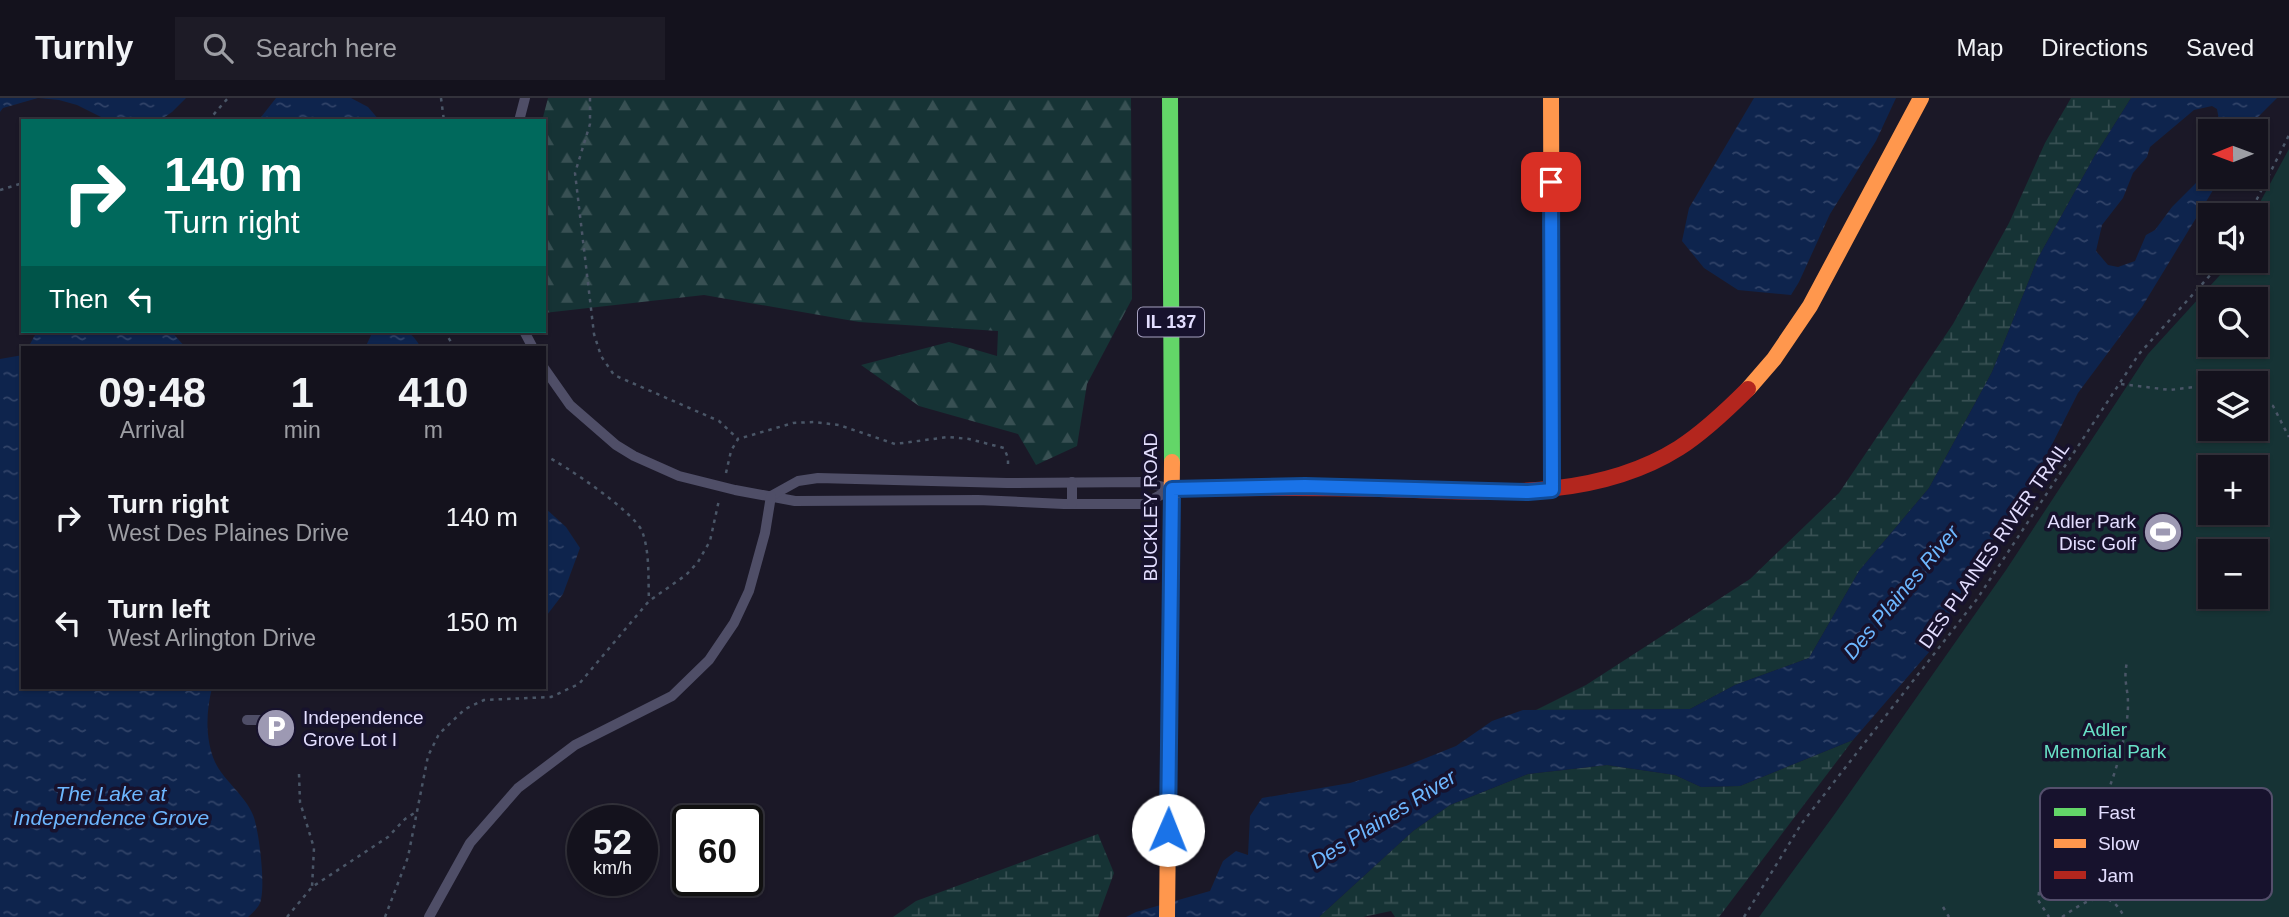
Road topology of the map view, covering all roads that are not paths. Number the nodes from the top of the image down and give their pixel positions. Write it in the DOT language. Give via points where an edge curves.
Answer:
graph roads {
  1 [pos="525,98"];
  2 [pos="1170,98"];
  3 [pos="1551,98"];
  4 [pos="1921,98"];
  5 [pos="520,119"];
  6 [pos="546,371"];
  7 [pos="1072,482"];
  8 [pos="1172,489"];
  9 [pos="1552,490"];
  10 [pos="771,496"];
  11 [pos="1072,503"];
  12 [pos="247,720"];
  13 [pos="274,720"];
  14 [pos="429,917"];
  15 [pos="1167,917"];
  1 -- 5 [label="lane"];
  2 -- 8 [label="street, BUCKLEY ROAD / IL 137"];
  3 -- 9 [label="street"];
  4 -- 9 [label="street" via="1805,315 1750,388 1676,450 1619,475"];
  6 -- 10 [label="lane" via="570,405 634,456 679,476"];
  7 -- 8 [label="lane" via="1144,482"];
  7 -- 10 [label="lane" via="818,478 798,481"];
  7 -- 11 [label="lane"];
  8 -- 9 [label="street"];
  8 -- 11 [label="lane" via="1144,504"];
  8 -- 15 [label="street, BUCKLEY ROAD / IL 137"];
  10 -- 11 [label="lane" via="795,501"];
  10 -- 14 [label="lane" via="749,591 709,660 672,696 575,745 518,788 470,843"];
  12 -- 13 [label="lane"];
}
